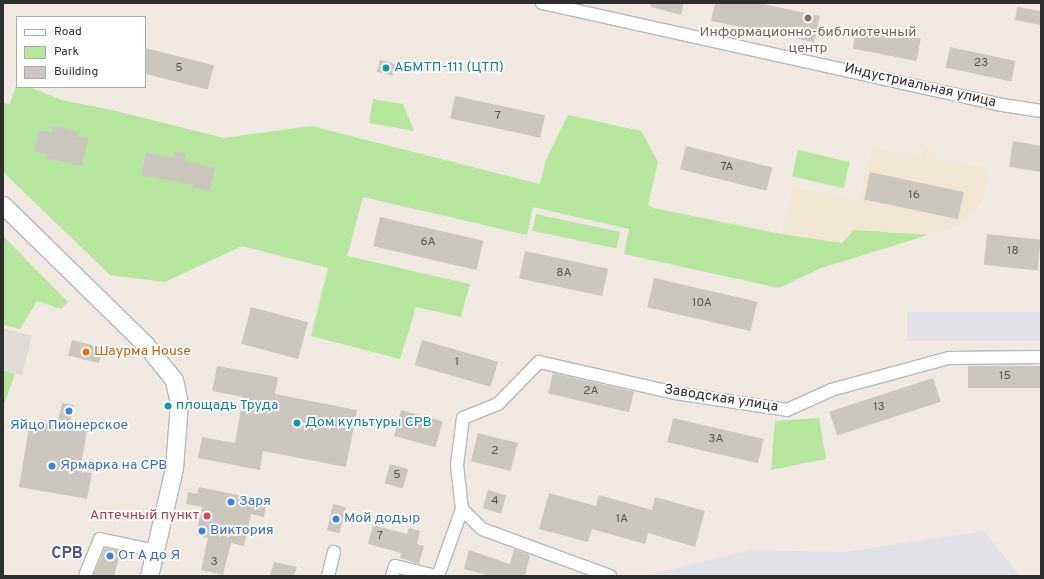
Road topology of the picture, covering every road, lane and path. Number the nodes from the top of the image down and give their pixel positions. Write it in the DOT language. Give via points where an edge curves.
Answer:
graph roads {
  1 [pos="542,3"];
  2 [pos="1041,111"];
  3 [pos="3,205"];
  4 [pos="1041,357"];
  5 [pos="462,509"];
  6 [pos="155,551"];
  7 [pos="334,552"];
  8 [pos="85,576"];
  9 [pos="149,576"];
  10 [pos="328,576"];
  11 [pos="392,576"];
  12 [pos="437,576"];
  13 [pos="610,576"];
  1 -- 2 [label="street, Индустриальная улица" via="996,104"];
  3 -- 6 [label="street" via="146,345 174,380 179,403 174,468"];
  4 -- 5 [label="street, Заводская улица" via="949,358 831,390 787,410 676,393 539,362 498,404 463,418 457,465"];
  5 -- 12 [label="street"];
  5 -- 13 [label="street" via="482,529"];
  6 -- 8 [label="street" via="100,539"];
  6 -- 9 [label="street"];
  7 -- 10 [label="street"];
  11 -- 12 [label="street" via="395,566"];
}
